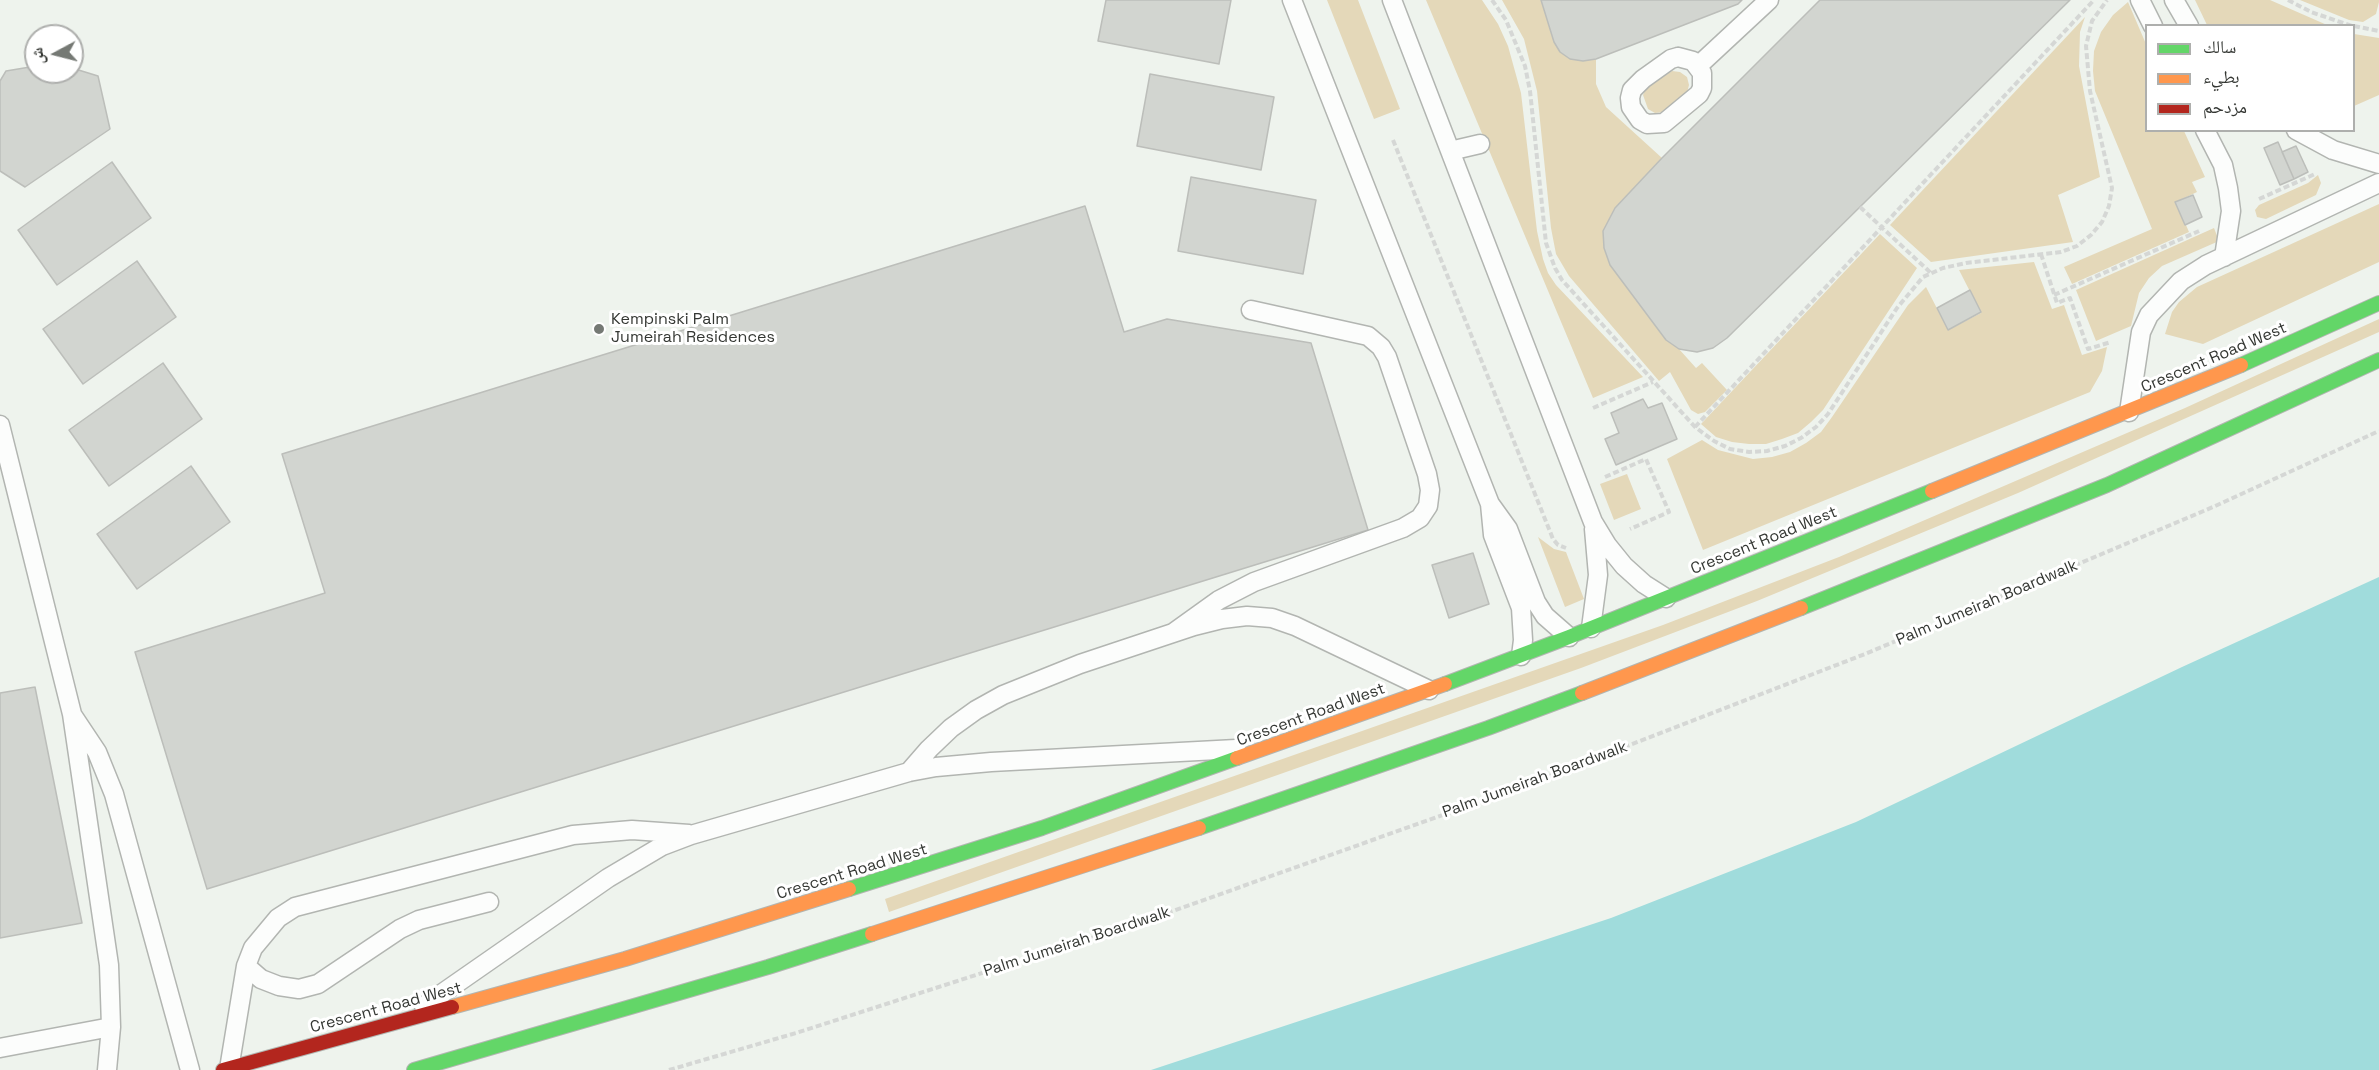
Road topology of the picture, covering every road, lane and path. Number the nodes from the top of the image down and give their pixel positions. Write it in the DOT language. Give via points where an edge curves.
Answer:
graph roads {
  1 [pos="1292,0"];
  2 [pos="1392,0"];
  3 [pos="1492,0"];
  4 [pos="1769,0"];
  5 [pos="2094,0"];
  6 [pos="2107,0"];
  7 [pos="2140,0"];
  8 [pos="2174,0"];
  9 [pos="2288,0"];
  10 [pos="2152,24"];
  11 [pos="2188,24"];
  12 [pos="2347,24"];
  13 [pos="2355,26"];
  14 [pos="2379,31"];
  15 [pos="1698,66"];
  16 [pos="2206,132"];
  17 [pos="2300,132"];
  18 [pos="1480,144"];
  19 [pos="1450,151"];
  20 [pos="2354,157"];
  21 [pos="2379,164"];
  22 [pos="2379,183"];
  23 [pos="1860,207"];
  24 [pos="2230,214"];
  25 [pos="1882,228"];
  26 [pos="2041,254"];
  27 [pos="2224,257"];
  28 [pos="1932,273"];
  29 [pos="2055,295"];
  30 [pos="2379,303"];
  31 [pos="1251,310"];
  32 [pos="2141,332"];
  33 [pos="2379,360"];
  34 [pos="1653,382"];
  35 [pos="1593,408"];
  36 [pos="2129,412"];
  37 [pos="0,425"];
  38 [pos="1695,427"];
  39 [pos="2379,431"];
  40 [pos="1490,504"];
  41 [pos="1593,522"];
  42 [pos="1666,598"];
  43 [pos="1591,628"];
  44 [pos="1173,633"];
  45 [pos="1569,638"];
  46 [pos="1521,656"];
  47 [pos="1429,690"];
  48 [pos="72,714"];
  49 [pos="1267,748"];
  50 [pos="909,772"];
  51 [pos="691,835"];
  52 [pos="489,902"];
  53 [pos="246,966"];
  54 [pos="403,1020"];
  55 [pos="111,1027"];
  56 [pos="0,1048"];
  57 [pos="226,1069"];
  58 [pos="107,1070"];
  59 [pos="190,1070"];
  60 [pos="414,1070"];
  61 [pos="669,1070"];
  1 -- 40 [label="lane"];
  2 -- 19 [label="lane"];
  3 -- 34 [label="path" via="1517,43 1528,82 1549,256 1562,280"];
  4 -- 15 [label="lane"];
  5 -- 25 [label="path"];
  6 -- 26 [label="path" via="2092,21 2086,46 2090,92 2110,174 2109,206 2102,222 2077,246"];
  7 -- 10 [label="lane"];
  8 -- 11 [label="lane"];
  9 -- 12 [label="path"];
  13 -- 14 [label="path"];
  15 -- 15 [label="lane" via="1686,58 1671,59 1636,83 1622,109 1647,124 1664,123 1699,94 1703,81"];
  16 -- 24 [label="lane" via="2223,165"];
  17 -- 20 [label="lane"];
  18 -- 19 [label="lane"];
  19 -- 41 [label="lane"];
  20 -- 21 [label="lane"];
  20 -- 24 [label="path"];
  22 -- 27 [label="lane"];
  23 -- 25 [label="path"];
  24 -- 27 [label="lane"];
  24 -- 29 [label="path"];
  25 -- 28 [label="path"];
  25 -- 38 [label="path"];
  26 -- 28 [label="path" via="1966,263"];
  26 -- 29 [label="path"];
  27 -- 32 [label="lane" via="2181,281 2149,315"];
  28 -- 38 [label="path" via="1908,293 1828,414 1801,438 1767,451 1749,452 1722,445"];
  29 -- 32 [label="path" via="2057,303 2070,297 2088,349"];
  30 -- 36 [label="main road, Crescent Road West"];
  31 -- 44 [label="lane" via="1368,336 1381,347 1427,474 1428,506 1420,518 1403,528 1254,582 1219,600"];
  32 -- 36 [label="lane"];
  33 -- 60 [label="main road" via="2108,485 1698,649 1488,728 1023,887 768,967"];
  34 -- 35 [label="path"];
  34 -- 38 [label="path"];
  36 -- 42 [label="main road, Crescent Road West"];
  37 -- 48 [label="lane"];
  39 -- 61 [label="path, Palm Jumeirah Boardwalk" via="2213,507 1876,650 1513,790 1156,917"];
  40 -- 45 [label="lane" via="1513,538 1536,602"];
  40 -- 46 [label="lane" via="1493,535 1521,608"];
  41 -- 42 [label="lane" via="1624,566"];
  41 -- 43 [label="lane" via="1598,575"];
  42 -- 43 [label="main road, Crescent Road West"];
  43 -- 45 [label="main road, Crescent Road West"];
  44 -- 47 [label="lane" via="1222,619 1272,618"];
  44 -- 50 [label="lane" via="1003,695 951,728"];
  45 -- 46 [label="main road, Crescent Road West"];
  46 -- 47 [label="main road, Crescent Road West"];
  47 -- 49 [label="main road, Crescent Road West"];
  48 -- 55 [label="lane" via="109,965"];
  48 -- 59 [label="lane" via="97,752 114,794"];
  49 -- 50 [label="lane" via="991,762"];
  49 -- 54 [label="main road, Crescent Road West" via="860,887 625,959"];
  50 -- 51 [label="lane"];
  51 -- 53 [label="lane" via="632,830 573,835 295,907 278,918 253,948"];
  51 -- 54 [label="lane" via="608,878"];
  52 -- 53 [label="lane" via="419,920 400,929 318,984 299,989 279,986 261,979"];
  53 -- 57 [label="lane"];
  54 -- 57 [label="main road, Crescent Road West"];
  55 -- 56 [label="lane"];
  55 -- 58 [label="lane"];
}
